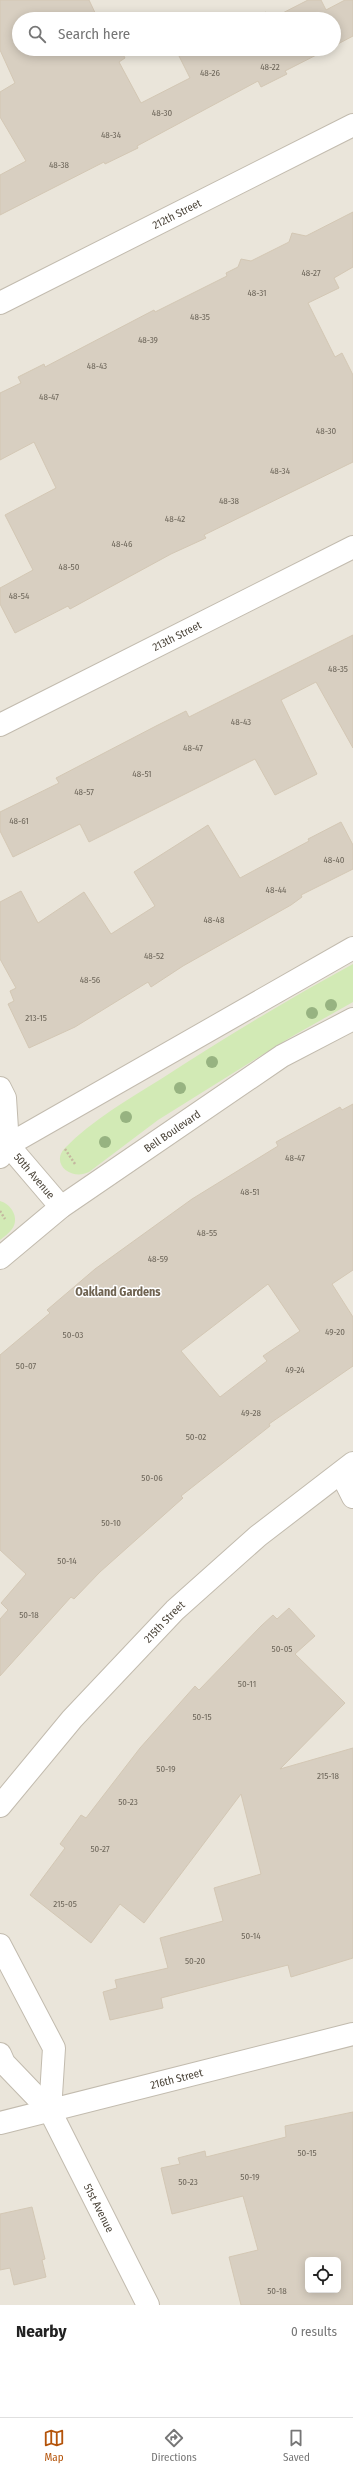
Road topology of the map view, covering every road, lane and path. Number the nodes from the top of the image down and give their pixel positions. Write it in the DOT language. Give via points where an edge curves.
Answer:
graph roads {
  1 [pos="353,125"];
  2 [pos="0,303"];
  3 [pos="353,547"];
  4 [pos="0,725"];
  5 [pos="353,948"];
  6 [pos="353,1019"];
  7 [pos="0,1088"];
  8 [pos="2,1148"];
  9 [pos="65,1149"];
  10 [pos="77,1167"];
  11 [pos="61,1207"];
  12 [pos="0,1258"];
  13 [pos="347,1468"];
  14 [pos="353,1497"];
  15 [pos="0,1806"];
  16 [pos="0,1945"];
  17 [pos="353,2034"];
  18 [pos="0,2054"];
  19 [pos="50,2111"];
  20 [pos="0,2123"];
  21 [pos="148,2305"];
  1 -- 2 [label="street, 212th Street"];
  3 -- 4 [label="street, 213th Street"];
  5 -- 8 [label="street"];
  6 -- 11 [label="street, Bell Boulevard" via="282,1056"];
  7 -- 8 [label="street, 50th Avenue" via="5,1098"];
  8 -- 11 [label="street, 50th Avenue"];
  9 -- 10 [label="path"];
  11 -- 12 [label="street, Bell Boulevard"];
  13 -- 14 [label="street"];
  13 -- 15 [label="street, 215th Street" via="258,1536 175,1610 72,1719"];
  16 -- 19 [label="street" via="54,2048"];
  17 -- 19 [label="street, 216th Street"];
  18 -- 19 [label="street, 51st Avenue" via="4,2063"];
  19 -- 20 [label="street, 216th Street"];
  19 -- 21 [label="street, 51st Avenue"];
}
